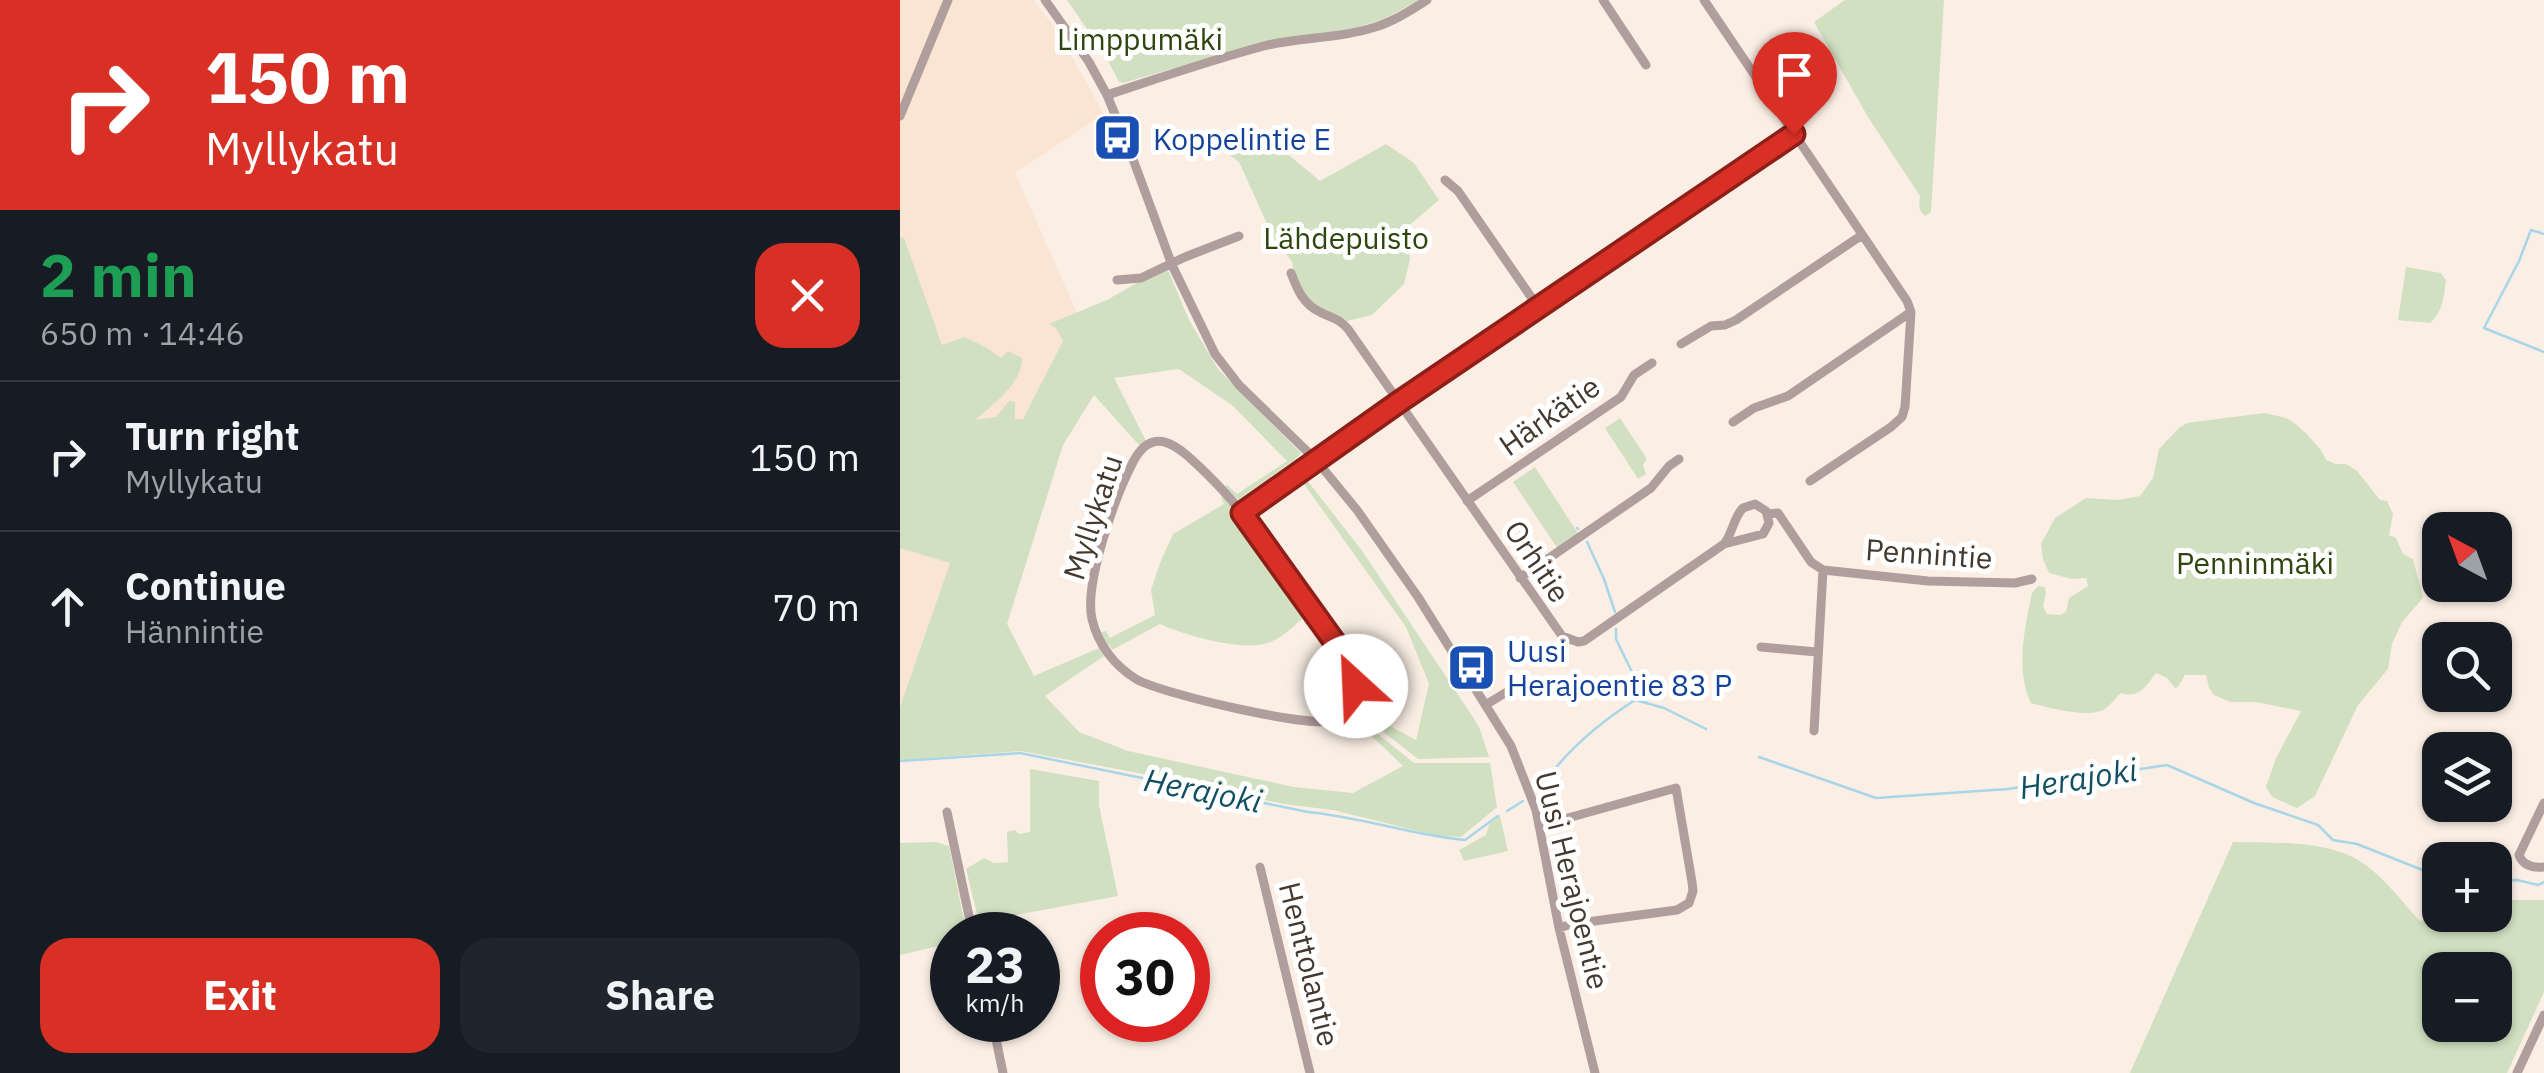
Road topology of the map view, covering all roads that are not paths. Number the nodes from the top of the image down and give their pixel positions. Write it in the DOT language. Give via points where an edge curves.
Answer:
graph roads {
  1 [pos="948,0"];
  2 [pos="1045,0"];
  3 [pos="1427,0"];
  4 [pos="1604,0"];
  5 [pos="1704,0"];
  6 [pos="1646,65"];
  7 [pos="1107,95"];
  8 [pos="900,116"];
  9 [pos="1794,134"];
  10 [pos="1445,180"];
  11 [pos="1862,235"];
  12 [pos="1239,236"];
  13 [pos="1172,265"];
  14 [pos="1292,272"];
  15 [pos="1117,280"];
  16 [pos="1538,308"];
  17 [pos="1911,312"];
  18 [pos="1681,344"];
  19 [pos="1652,363"];
  20 [pos="1399,402"];
  21 [pos="1732,422"];
  22 [pos="1679,458"];
  23 [pos="1316,460"];
  24 [pos="1810,482"];
  25 [pos="1467,502"];
  26 [pos="1242,513"];
  27 [pos="1767,514"];
  28 [pos="1724,544"];
  29 [pos="1823,570"];
  30 [pos="1520,578"];
  31 [pos="2032,580"];
  32 [pos="1761,647"];
  33 [pos="1817,652"];
  34 [pos="1520,684"];
  35 [pos="1487,704"];
  36 [pos="1814,731"];
  37 [pos="2544,803"];
  38 [pos="947,812"];
  39 [pos="1539,826"];
  40 [pos="2544,866"];
  41 [pos="1260,868"];
  42 [pos="969,912"];
  43 [pos="1559,928"];
  44 [pos="2544,1014"];
  45 [pos="997,1042"];
  46 [pos="1003,1073"];
  47 [pos="1310,1073"];
  48 [pos="1595,1073"];
  49 [pos="2517,1073"];
  1 -- 8 [label="street"];
  2 -- 7 [label="street, Uusi Herajoentie"];
  3 -- 7 [label="street" via="1374,28 1265,46"];
  4 -- 6 [label="street"];
  5 -- 9 [label="street"];
  7 -- 13 [label="street, Uusi Herajoentie"];
  9 -- 11 [label="street"];
  9 -- 16 [label="street"];
  10 -- 16 [label="street"];
  11 -- 17 [label="street"];
  11 -- 18 [label="street" via="1736,320"];
  12 -- 13 [label="street"];
  13 -- 15 [label="street"];
  13 -- 23 [label="street, Uusi Herajoentie" via="1227,372"];
  14 -- 20 [label="street, Orhitie" via="1305,302 1342,322"];
  16 -- 20 [label="street"];
  17 -- 21 [label="street" via="1788,396"];
  17 -- 24 [label="street" via="1902,417"];
  19 -- 25 [label="street, Härkätie" via="1634,375 1622,397"];
  20 -- 23 [label="street"];
  20 -- 25 [label="street, Orhitie"];
  22 -- 30 [label="street" via="1651,488"];
  23 -- 26 [label="street"];
  23 -- 35 [label="street, Uusi Herajoentie" via="1405,578"];
  25 -- 30 [label="street, Orhitie"];
  26 -- 26 [label="street, Myllykatu" via="1177,447 1161,441 1145,446 1123,484 1092,580 1090,605 1100,642 1124,670 1158,689 1334,721 1353,702 1352,668"];
  27 -- 28 [label="street, Orhitie" via="1762,534"];
  27 -- 28 [label="street, Orhitie" via="1758,505 1743,508"];
  27 -- 29 [label="street" via="1778,513"];
  28 -- 30 [label="street, Orhitie" via="1578,642 1557,632"];
  29 -- 31 [label="street, Pennintie" via="1928,581"];
  29 -- 33 [label="street"];
  32 -- 33 [label="street"];
  33 -- 36 [label="street"];
  34 -- 35 [label="street"];
  35 -- 39 [label="street, Uusi Herajoentie" via="1523,772"];
  37 -- 40 [label="street" via="2519,855 2529,866"];
  38 -- 42 [label="street"];
  39 -- 43 [label="street, Uusi Herajoentie"];
  39 -- 43 [label="street" via="1676,788 1692,882 1689,903"];
  41 -- 47 [label="street, Henttolantie"];
  43 -- 48 [label="street, Uusi Herajoentie"];
  44 -- 49 [label="street"];
  45 -- 46 [label="street"];
}
